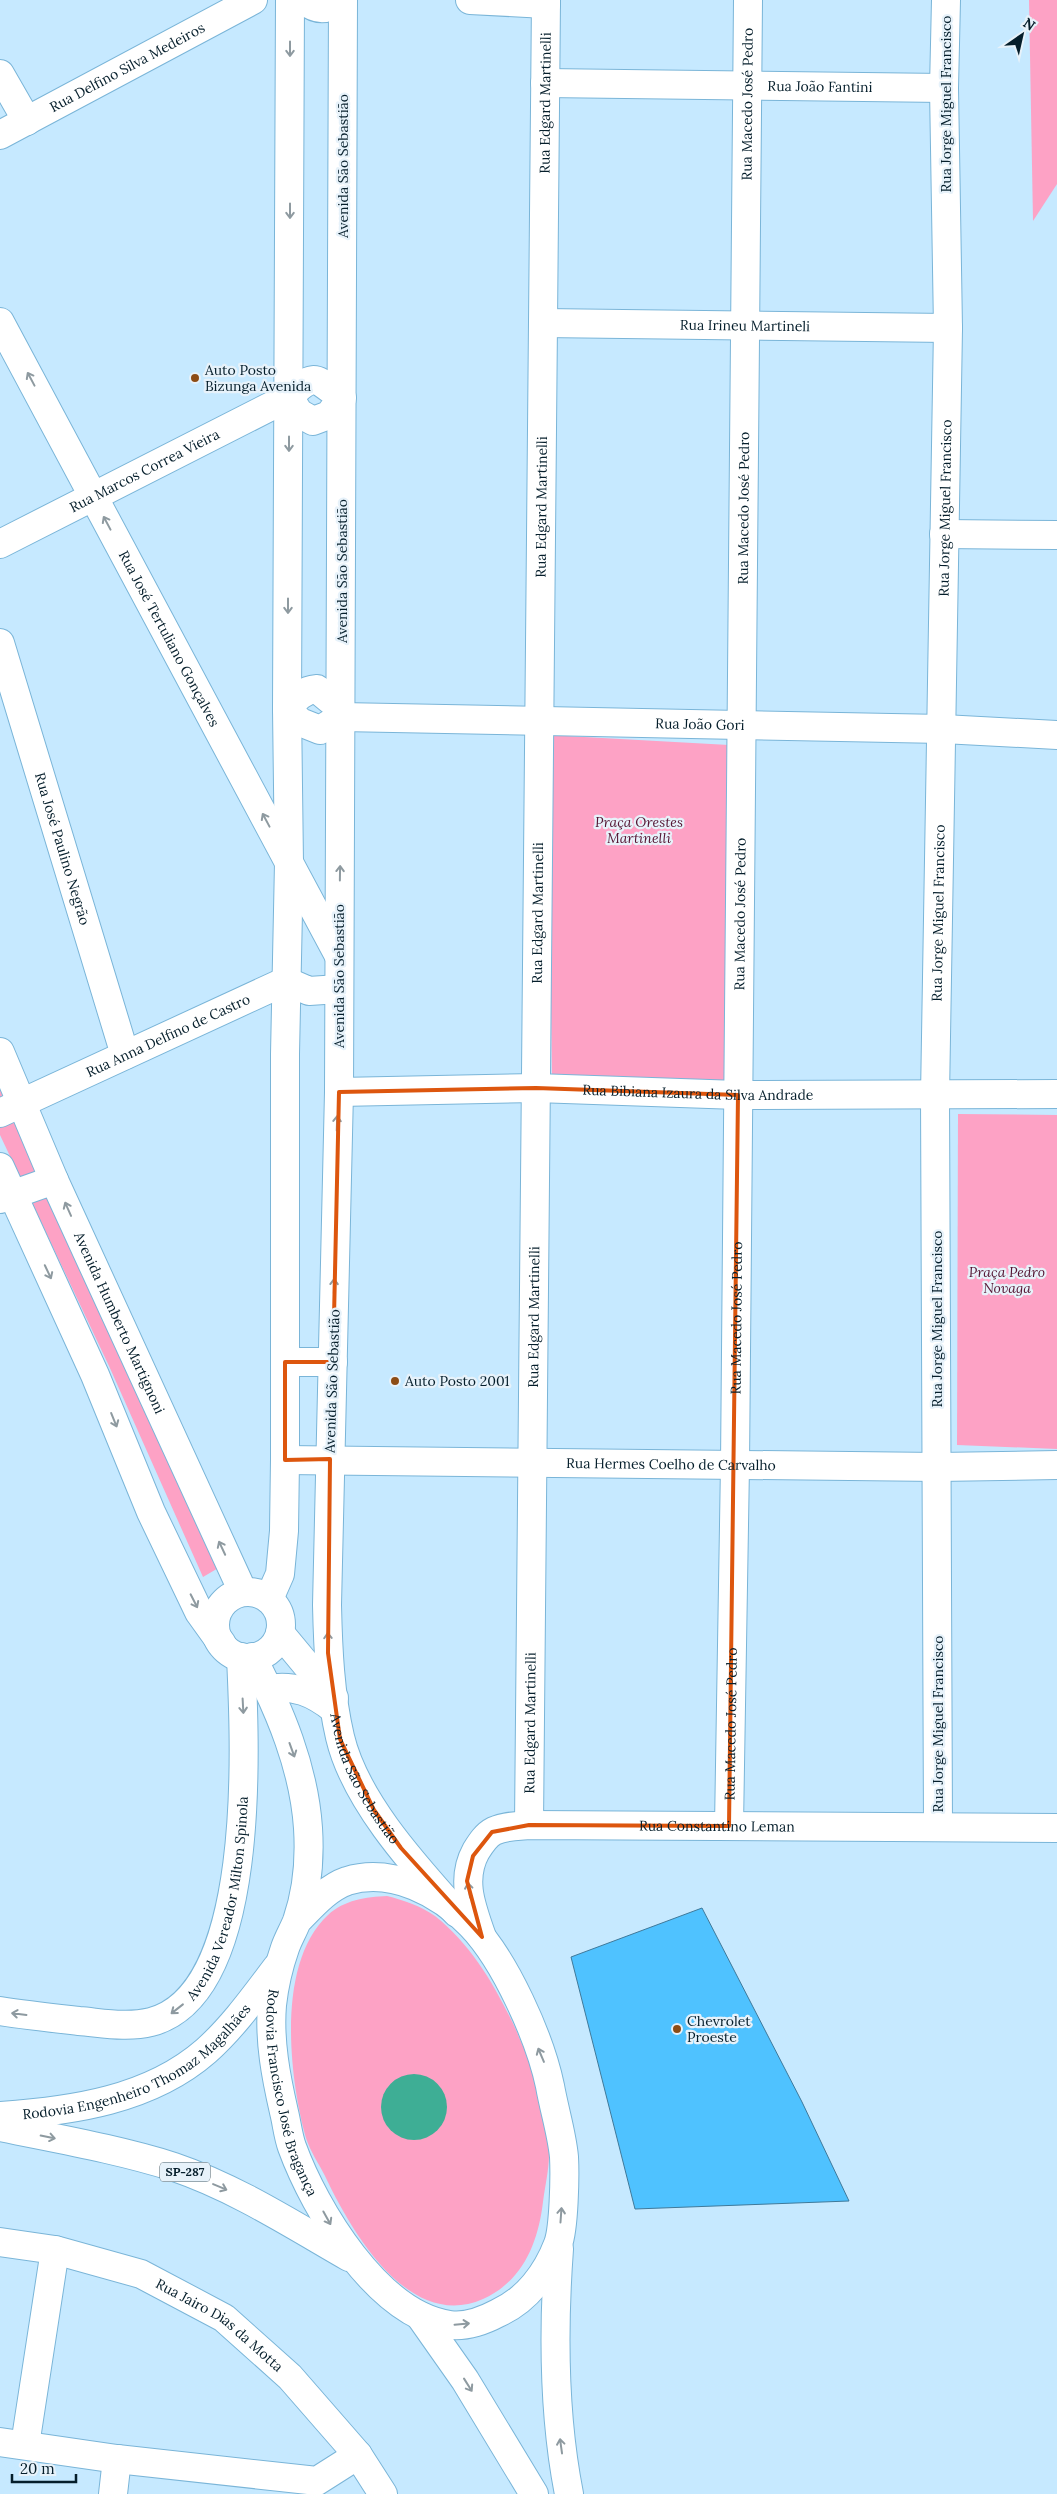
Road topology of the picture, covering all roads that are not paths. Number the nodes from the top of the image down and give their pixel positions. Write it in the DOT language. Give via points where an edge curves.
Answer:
graph roads {
  1 [pos="290,0"];
  2 [pos="303,0"];
  3 [pos="338,0"];
  4 [pos="344,0"];
  5 [pos="470,0"];
  6 [pos="748,0"];
  7 [pos="946,0"];
  8 [pos="244,2"];
  9 [pos="546,2"];
  10 [pos="0,74"];
  11 [pos="545,83"];
  12 [pos="747,85"];
  13 [pos="944,88"];
  14 [pos="27,121"];
  15 [pos="0,135"];
  16 [pos="0,322"];
  17 [pos="543,323"];
  18 [pos="746,325"];
  19 [pos="948,328"];
  20 [pos="289,397"];
  21 [pos="342,398"];
  22 [pos="94,496"];
  23 [pos="944,534"];
  24 [pos="1057,535"];
  25 [pos="0,544"];
  26 [pos="0,643"];
  27 [pos="287,709"];
  28 [pos="342,717"];
  29 [pos="539,722"];
  30 [pos="740,726"];
  31 [pos="943,729"];
  32 [pos="1057,735"];
  33 [pos="289,863"];
  34 [pos="339,956"];
  35 [pos="286,981"];
  36 [pos="339,989"];
  37 [pos="0,1052"];
  38 [pos="125,1055"];
  39 [pos="536,1088"];
  40 [pos="339,1092"];
  41 [pos="1057,1094"];
  42 [pos="738,1095"];
  43 [pos="935,1096"];
  44 [pos="11,1108"];
  45 [pos="0,1167"];
  46 [pos="54,1180"];
  47 [pos="6,1197"];
  48 [pos="285,1362"];
  49 [pos="333,1362"];
  50 [pos="330,1459"];
  51 [pos="285,1460"];
  52 [pos="532,1463"];
  53 [pos="735,1465"];
  54 [pos="1057,1465"];
  55 [pos="938,1467"];
  56 [pos="243,1592"];
  57 [pos="269,1599"];
  58 [pos="280,1633"];
  59 [pos="238,1653"];
  60 [pos="268,1689"];
  61 [pos="334,1704"];
  62 [pos="529,1825"];
  63 [pos="729,1826"];
  64 [pos="938,1827"];
  65 [pos="1057,1828"];
  66 [pos="457,1913"];
  67 [pos="297,1921"];
  68 [pos="482,1937"];
  69 [pos="282,1962"];
  70 [pos="0,2011"];
  71 [pos="0,2116"];
  72 [pos="0,2127"];
  73 [pos="0,2242"];
  74 [pos="560,2242"];
  75 [pos="55,2250"];
  76 [pos="354,2260"];
  77 [pos="420,2316"];
  78 [pos="12,2444"];
  79 [pos="358,2455"];
  80 [pos="117,2459"];
  81 [pos="317,2488"];
  82 [pos="113,2494"];
  83 [pos="382,2494"];
  84 [pos="534,2494"];
  85 [pos="569,2494"];
  1 -- 20 [label="street, one-way"];
  2 -- 3 [label="street" via="318,9"];
  4 -- 21 [label="street, Avenida São Sebastião"];
  5 -- 9 [label="street"];
  6 -- 12 [label="street, Rua Macedo José Pedro"];
  7 -- 13 [label="street, Rua Jorge Miguel Francisco"];
  8 -- 14 [label="street, Rua Delfino Silva Medeiros"];
  9 -- 11 [label="street, Rua Edgard Martinelli"];
  10 -- 14 [label="street"];
  11 -- 12 [label="street, Rua João Fantini"];
  11 -- 17 [label="street, Rua Edgard Martinelli"];
  12 -- 13 [label="street, Rua João Fantini"];
  12 -- 18 [label="street, Rua Macedo José Pedro"];
  13 -- 19 [label="street, Rua Jorge Miguel Francisco"];
  14 -- 15 [label="street, Rua Delfino Silva Medeiros"];
  22 -- 16 [label="street, Rua José Tertuliano Gonçalves, one-way"];
  17 -- 18 [label="street, Rua Irineu Martineli"];
  17 -- 29 [label="street, Rua Edgard Martinelli"];
  18 -- 19 [label="street, Rua Irineu Martineli"];
  18 -- 30 [label="street, Rua Macedo José Pedro"];
  19 -- 23 [label="street, Rua Jorge Miguel Francisco"];
  20 -- 21 [label="street, Rua Marcos Correa Vieira" via="303,383 311,380 321,382"];
  20 -- 22 [label="street, Rua Marcos Correa Vieira"];
  20 -- 27 [label="street, one-way"];
  21 -- 28 [label="street, Avenida São Sebastião"];
  22 -- 25 [label="street, Rua Marcos Correa Vieira"];
  33 -- 22 [label="street, Rua José Tertuliano Gonçalves, one-way"];
  23 -- 24 [label="street"];
  23 -- 31 [label="street, Rua Jorge Miguel Francisco"];
  26 -- 38 [label="street, Rua José Paulino Negrão"];
  27 -- 28 [label="street" via="300,722 313,728 326,728"];
  27 -- 28 [label="street" via="306,690 317,689 334,703"];
  27 -- 33 [label="street"];
  28 -- 29 [label="street, Rua João Gori"];
  34 -- 28 [label="street, Avenida São Sebastião, one-way"];
  29 -- 30 [label="street, Rua João Gori"];
  29 -- 39 [label="street, Rua Edgard Martinelli"];
  30 -- 31 [label="street, Rua João Gori"];
  30 -- 42 [label="street, Rua Macedo José Pedro"];
  31 -- 32 [label="street, Rua João Gori"];
  31 -- 43 [label="street, Rua Jorge Miguel Francisco"];
  33 -- 34 [label="street, Rua José Tertuliano Gonçalves"];
  33 -- 35 [label="street"];
  34 -- 36 [label="street, Avenida São Sebastião"];
  35 -- 36 [label="street" via="309,991"];
  35 -- 38 [label="street, Rua Anna Delfino de Castro"];
  35 -- 48 [label="street"];
  36 -- 40 [label="street, Avenida São Sebastião"];
  37 -- 44 [label="street, Avenida Humberto Martignoni"];
  38 -- 44 [label="street, Rua Anna Delfino de Castro"];
  39 -- 40 [label="street, Rua Bibiana Izaura da Silva Andrade"];
  39 -- 42 [label="street, Rua Bibiana Izaura da Silva Andrade"];
  39 -- 52 [label="street, Rua Edgard Martinelli"];
  49 -- 40 [label="street, Avenida São Sebastião, one-way"];
  41 -- 43 [label="street, Rua Bibiana Izaura da Silva Andrade"];
  42 -- 43 [label="street, Rua Bibiana Izaura da Silva Andrade"];
  42 -- 53 [label="street, Rua Macedo José Pedro"];
  43 -- 55 [label="street, Rua Jorge Miguel Francisco"];
  44 -- 46 [label="street, Avenida Humberto Martignoni"];
  45 -- 47 [label="street"];
  46 -- 47 [label="street"];
  56 -- 46 [label="street, Avenida Humberto Martignoni, one-way"];
  47 -- 59 [label="street, one-way" via="95,1375 151,1512 199,1612"];
  48 -- 49 [label="street"];
  48 -- 51 [label="street"];
  49 -- 50 [label="street, Avenida São Sebastião"];
  50 -- 51 [label="street, Rua Hermes Coelho de Carvalho"];
  50 -- 52 [label="street, Rua Hermes Coelho de Carvalho"];
  61 -- 50 [label="street, Avenida São Sebastião, one-way" via="327,1605"];
  51 -- 57 [label="street" via="280,1574"];
  52 -- 53 [label="street, Rua Hermes Coelho de Carvalho"];
  52 -- 62 [label="street, Rua Edgard Martinelli"];
  53 -- 55 [label="street, Rua Hermes Coelho de Carvalho"];
  53 -- 63 [label="street, Rua Macedo José Pedro"];
  54 -- 55 [label="street, Rua Hermes Coelho de Carvalho"];
  55 -- 64 [label="street, Rua Jorge Miguel Francisco"];
  56 -- 57 [label="street"];
  56 -- 59 [label="street" via="224,1602 215,1623 217,1636"];
  57 -- 58 [label="street" via="280,1616"];
  58 -- 59 [label="street" via="271,1649"];
  58 -- 61 [label="street"];
  59 -- 60 [label="street"];
  59 -- 70 [label="street, Avenida Vereador Milton Spinola, one-way" via="244,1796 237,1872 224,1928 209,1969 192,1996 174,2013 151,2022 125,2026"];
  60 -- 61 [label="street" via="283,1686 301,1689"];
  60 -- 67 [label="street, one-way" via="298,1766 308,1828 308,1874"];
  61 -- 66 [label="street, Avenida São Sebastião" via="340,1739 374,1810 401,1848"];
  62 -- 63 [label="street, Rua Constantino Leman"];
  68 -- 62 [label="street, Rua Constantino Leman, one-way" via="467,1881 473,1856 492,1832"];
  63 -- 64 [label="street, Rua Constantino Leman"];
  64 -- 65 [label="street, Rua Constantino Leman"];
  66 -- 67 [label="street, Rodovia Francisco José Bragança" via="412,1884 390,1878 365,1877 344,1882 321,1896"];
  66 -- 68 [label="street, Rodovia Francisco José Bragança"];
  67 -- 69 [label="street, Rodovia Francisco José Bragança"];
  74 -- 68 [label="street, Rodovia Francisco José Bragança, one-way" via="564,2156 546,2066 513,1987"];
  69 -- 71 [label="street, Rodovia Engenheiro Thomaz Magalhães" via="237,2019 206,2051 174,2074 126,2096 55,2112"];
  69 -- 76 [label="street, Rodovia Francisco José Bragança, one-way" via="272,2004 274,2066 292,2146 327,2220"];
  72 -- 76 [label="street, Rodovia Engenheiro Thomaz Magalhães / SP-287, one-way" via="94,2146 175,2168 238,2195"];
  73 -- 75 [label="street, Rua Jairo Dias da Motta"];
  77 -- 74 [label="street, Rodovia Francisco José Bragança, one-way" via="451,2325 478,2323 512,2307 534,2287"];
  85 -- 74 [label="street, Rodovia Francisco José Bragança, one-way" via="556,2412 555,2337"];
  75 -- 78 [label="street"];
  75 -- 79 [label="street, Rua Jairo Dias da Motta" via="141,2274 224,2318 290,2377"];
  76 -- 77 [label="street, Rodovia Francisco José Bragança" via="394,2298"];
  77 -- 84 [label="street, Rodovia Francisco José Bragança, one-way" via="465,2380"];
  78 -- 80 [label="street"];
  79 -- 81 [label="street"];
  79 -- 83 [label="street, Rua Jairo Dias da Motta"];
  80 -- 81 [label="street"];
  80 -- 82 [label="street"];
}
